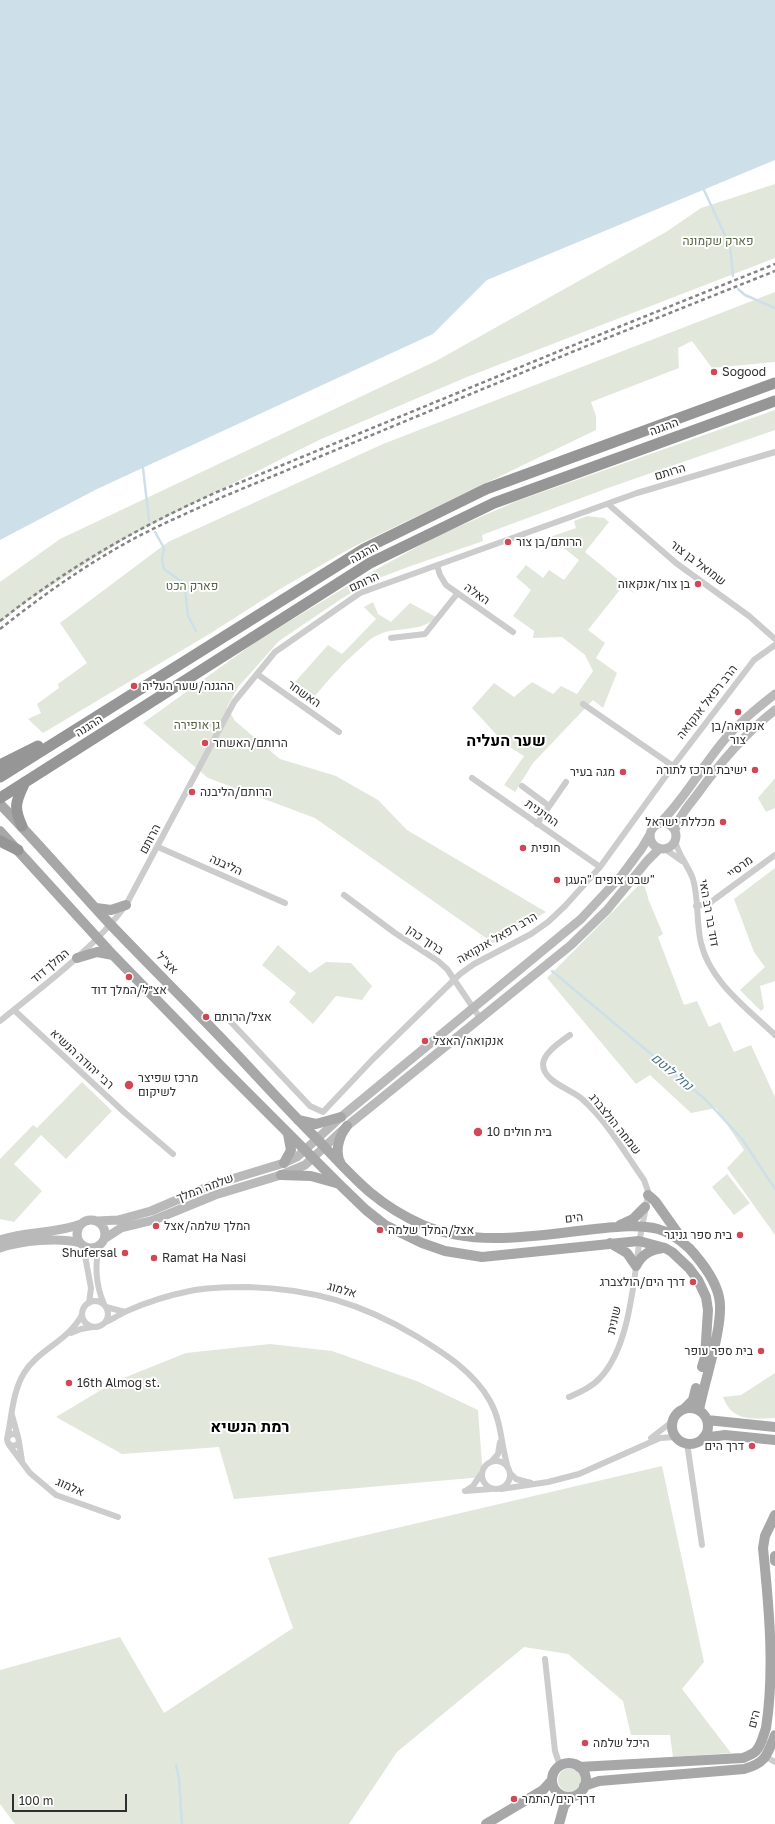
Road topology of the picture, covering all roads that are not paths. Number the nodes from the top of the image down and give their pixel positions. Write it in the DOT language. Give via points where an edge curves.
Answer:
graph roads {
  1 [pos="775,383"];
  2 [pos="775,401"];
  3 [pos="775,452"];
  4 [pos="608,504"];
  5 [pos="437,565"];
  6 [pos="457,594"];
  7 [pos="513,632"];
  8 [pos="391,638"];
  9 [pos="775,639"];
  10 [pos="775,644"];
  11 [pos="257,674"];
  12 [pos="775,694"];
  13 [pos="583,704"];
  14 [pos="775,710"];
  15 [pos="339,732"];
  16 [pos="68,734"];
  17 [pos="0,764"];
  18 [pos="673,766"];
  19 [pos="0,777"];
  20 [pos="472,778"];
  21 [pos="25,782"];
  22 [pos="566,782"];
  23 [pos="522,786"];
  24 [pos="0,798"];
  25 [pos="0,804"];
  26 [pos="549,806"];
  27 [pos="661,822"];
  28 [pos="537,824"];
  29 [pos="22,826"];
  30 [pos="0,830"];
  31 [pos="674,830"];
  32 [pos="649,836"];
  33 [pos="675,840"];
  34 [pos="0,841"];
  35 [pos="158,846"];
  36 [pos="662,849"];
  37 [pos="18,850"];
  38 [pos="775,855"];
  39 [pos="686,865"];
  40 [pos="600,867"];
  41 [pos="344,895"];
  42 [pos="285,903"];
  43 [pos="126,906"];
  44 [pos="696,906"];
  45 [pos="96,908"];
  46 [pos="112,925"];
  47 [pos="98,938"];
  48 [pos="113,955"];
  49 [pos="77,958"];
  50 [pos="454,979"];
  51 [pos="472,1007"];
  52 [pos="14,1010"];
  53 [pos="480,1018"];
  54 [pos="228,1019"];
  55 [pos="0,1021"];
  56 [pos="570,1035"];
  57 [pos="775,1035"];
  58 [pos="341,1117"];
  59 [pos="298,1120"];
  60 [pos="347,1126"];
  61 [pos="287,1132"];
  62 [pos="316,1139"];
  63 [pos="325,1148"];
  64 [pos="305,1150"];
  65 [pos="174,1154"];
  66 [pos="313,1159"];
  67 [pos="284,1163"];
  68 [pos="344,1169"];
  69 [pos="281,1175"];
  70 [pos="338,1183"];
  71 [pos="648,1195"];
  72 [pos="645,1207"];
  73 [pos="97,1221"];
  74 [pos="81,1224"];
  75 [pos="642,1227"];
  76 [pos="608,1228"];
  77 [pos="0,1240"];
  78 [pos="639,1240"];
  79 [pos="102,1242"];
  80 [pos="608,1242"];
  81 [pos="82,1244"];
  82 [pos="687,1247"];
  83 [pos="0,1248"];
  84 [pos="665,1248"];
  85 [pos="636,1266"];
  86 [pos="89,1303"];
  87 [pos="105,1306"];
  88 [pos="125,1312"];
  89 [pos="82,1315"];
  90 [pos="106,1322"];
  91 [pos="92,1327"];
  92 [pos="67,1335"];
  93 [pos="569,1397"];
  94 [pos="685,1408"];
  95 [pos="698,1410"];
  96 [pos="11,1414"];
  97 [pos="707,1420"];
  98 [pos="673,1421"];
  99 [pos="775,1427"];
  100 [pos="500,1433"];
  101 [pos="8,1437"];
  102 [pos="676,1437"];
  103 [pos="703,1438"];
  104 [pos="19,1439"];
  105 [pos="775,1440"];
  106 [pos="687,1443"];
  107 [pos="9,1445"];
  108 [pos="640,1446"];
  109 [pos="492,1461"];
  110 [pos="23,1463"];
  111 [pos="509,1470"];
  112 [pos="481,1474"];
  113 [pos="536,1484"];
  114 [pos="491,1489"];
  115 [pos="501,1489"];
  116 [pos="775,1515"];
  117 [pos="118,1517"];
  118 [pos="702,1545"];
  119 [pos="775,1556"];
  120 [pos="775,1561"];
  121 [pos="544,1659"];
  122 [pos="775,1735"];
  123 [pos="766,1757"];
  124 [pos="775,1762"];
  125 [pos="560,1766"];
  126 [pos="579,1766"];
  127 [pos="552,1780"];
  128 [pos="584,1786"];
  129 [pos="571,1797"];
  130 [pos="486,1824"];
  131 [pos="559,1824"];
  1 -- 16 [label="highway, ההגנה" via="486,489 364,549"];
  2 -- 21 [label="highway, ההגנה" via="494,502 370,563"];
  3 -- 4 [label="street, הרותם"];
  4 -- 5 [label="street, הרותם"];
  4 -- 9 [label="street, שמואל בן צור" via="676,562 749,616"];
  5 -- 6 [label="street, האלה" via="446,585"];
  5 -- 11 [label="street, הרותם" via="360,593 275,652"];
  6 -- 7 [label="street, האלה"];
  6 -- 8 [label="street" via="425,634"];
  10 -- 18 [label="street, הרב רפאל אנקואה" via="754,660"];
  11 -- 15 [label="street, האשחר"];
  11 -- 35 [label="street, הרותם" via="234,702"];
  12 -- 27 [label="street" via="749,715 722,743"];
  13 -- 18 [label="street"];
  14 -- 31 [label="street" via="742,738 715,769 683,813"];
  16 -- 17 [label="highway" via="47,741"];
  16 -- 19 [label="highway, ההגנה"];
  18 -- 40 [label="street, הרב רפאל אנקואה"];
  20 -- 28 [label="street, החיננית"];
  21 -- 24 [label="highway, ההגנה"];
  21 -- 29 [label="highway" via="16,806"];
  22 -- 26 [label="street"];
  23 -- 26 [label="street"];
  25 -- 29 [label="main road, אצ\"ל"];
  26 -- 28 [label="street"];
  27 -- 31 [label="street" via="668,823"];
  27 -- 32 [label="street" via="652,828"];
  28 -- 40 [label="street, החיננית"];
  29 -- 45 [label="main road, אצ\"ל"];
  30 -- 37 [label="main road"];
  31 -- 33 [label="street"];
  32 -- 36 [label="street" via="652,844"];
  32 -- 51 [label="street" via="622,875 582,919"];
  33 -- 36 [label="street" via="672,845"];
  33 -- 39 [label="street, דוד בר רב האי" via="678,852"];
  34 -- 37 [label="highway"];
  35 -- 42 [label="street, הליבנה"];
  35 -- 43 [label="street, הרותם"];
  36 -- 39 [label="street"];
  36 -- 53 [label="street" via="649,858 608,910 588,930"];
  37 -- 47 [label="main road"];
  38 -- 44 [label="street, מרסיי" via="715,900"];
  39 -- 44 [label="street, דוד בר רב האי" via="693,881"];
  40 -- 50 [label="street, הרב רפאל אנקואה" via="548,922 531,934 474,964"];
  41 -- 50 [label="street, ברוך כהן" via="438,961"];
  43 -- 45 [label="main road" via="111,910"];
  43 -- 46 [label="street, הרותם"];
  44 -- 57 [label="street, דוד בר רב האי" via="702,946 715,973 726,988"];
  45 -- 46 [label="main road, אצ\"ל"];
  46 -- 47 [label="street, המלך דוד"];
  46 -- 59 [label="main road, אצ\"ל"];
  47 -- 48 [label="main road"];
  47 -- 49 [label="street, המלך דוד"];
  48 -- 49 [label="main road" via="97,952"];
  48 -- 61 [label="main road"];
  49 -- 52 [label="street, המלך דוד"];
  50 -- 51 [label="street, ברוך כהן"];
  50 -- 54 [label="street, הרב רפאל אנקואה" via="323,1112 310,1106"];
  51 -- 53 [label="street, ברוך כהן"];
  51 -- 58 [label="street"];
  52 -- 55 [label="street, המלך דוד"];
  52 -- 65 [label="street, רבי יהודה הנשיא" via="118,1107"];
  53 -- 60 [label="street"];
  56 -- 71 [label="street, שמחה הולצברג" via="554,1047 544,1060 547,1075 589,1106 644,1180"];
  58 -- 59 [label="main road" via="316,1124"];
  58 -- 62 [label="street"];
  59 -- 62 [label="main road, אצ\"ל"];
  60 -- 63 [label="street"];
  60 -- 68 [label="main road" via="340,1137 338,1148"];
  61 -- 64 [label="main road"];
  61 -- 67 [label="main road" via="291,1150"];
  62 -- 63 [label="main road, הים"];
  62 -- 64 [label="street"];
  63 -- 66 [label="street"];
  63 -- 68 [label="main road, הים"];
  64 -- 66 [label="main road"];
  64 -- 67 [label="street, שלמה המלך" via="293,1160"];
  66 -- 69 [label="street, שלמה המלך"];
  66 -- 70 [label="main road"];
  67 -- 73 [label="street, שלמה המלך" via="212,1185 141,1214 118,1220"];
  68 -- 76 [label="main road, הים" via="371,1194 400,1215 454,1235 482,1238"];
  69 -- 70 [label="main road" via="312,1176"];
  69 -- 79 [label="street, שלמה המלך" via="215,1195 154,1220 122,1228"];
  70 -- 80 [label="main road" via="385,1225 406,1237 445,1251 482,1257"];
  71 -- 72 [label="street"];
  71 -- 82 [label="main road" via="655,1200"];
  72 -- 75 [label="street"];
  72 -- 76 [label="main road" via="627,1222"];
  73 -- 74 [label="street" via="89,1220"];
  73 -- 79 [label="street" via="103,1227"];
  74 -- 77 [label="street" via="63,1230"];
  74 -- 81 [label="street" via="77,1233"];
  75 -- 76 [label="main road, הים"];
  75 -- 78 [label="street, שונית"];
  75 -- 82 [label="main road, הים" via="665,1231"];
  78 -- 80 [label="main road"];
  78 -- 84 [label="main road"];
  78 -- 85 [label="street, שונית"];
  79 -- 81 [label="street" via="92,1248"];
  79 -- 87 [label="street" via="96,1263 99,1289"];
  80 -- 85 [label="main road" via="627,1253"];
  81 -- 83 [label="street" via="64,1240"];
  81 -- 86 [label="street" via="91,1288"];
  82 -- 95 [label="main road, הים" via="710,1277 720,1303 719,1319"];
  84 -- 85 [label="main road" via="648,1252 640,1258"];
  84 -- 94 [label="main road" via="689,1268 703,1289 708,1303 705,1357 693,1400"];
  85 -- 93 [label="street, שונית" via="625,1325 617,1351 600,1379"];
  86 -- 87 [label="street" via="96,1301"];
  86 -- 89 [label="street" via="84,1307"];
  87 -- 88 [label="street"];
  87 -- 90 [label="street" via="108,1315"];
  88 -- 90 [label="street, אלמוג"];
  88 -- 100 [label="street, אלמוג" via="190,1291 212,1288 287,1290 335,1299 382,1317 450,1358 484,1391 494,1410"];
  89 -- 91 [label="street" via="85,1323"];
  89 -- 92 [label="street, אלמוג"];
  90 -- 91 [label="street" via="98,1327"];
  91 -- 92 [label="street, אלמוג"];
  92 -- 96 [label="street, אלמוג" via="34,1360 24,1373"];
  94 -- 95 [label="main road"];
  94 -- 98 [label="main road" via="677,1413"];
  95 -- 97 [label="main road"];
  96 -- 101 [label="street, אלמוג"];
  96 -- 104 [label="street, אלמוג"];
  97 -- 99 [label="main road"];
  97 -- 103 [label="main road" via="707,1431"];
  98 -- 102 [label="main road" via="672,1430"];
  98 -- 108 [label="street"];
  100 -- 109 [label="street, אלמוג" via="498,1454"];
  100 -- 111 [label="street, אלמוג"];
  101 -- 104 [label="street" via="13,1434"];
  101 -- 107 [label="street, אלמוג"];
  102 -- 106 [label="main road"];
  102 -- 108 [label="street" via="660,1438"];
  103 -- 105 [label="main road" via="725,1434"];
  103 -- 106 [label="main road" via="694,1443"];
  104 -- 107 [label="street" via="15,1446"];
  104 -- 110 [label="street, אלמוג"];
  106 -- 118 [label="street"];
  107 -- 110 [label="street, אלמוג"];
  108 -- 113 [label="street" via="579,1474"];
  109 -- 111 [label="street" via="501,1462"];
  109 -- 112 [label="street" via="485,1466"];
  110 -- 117 [label="street, אלמוג" via="38,1481 56,1495"];
  111 -- 113 [label="street" via="516,1479"];
  111 -- 115 [label="street" via="508,1482"];
  112 -- 114 [label="street" via="483,1482"];
  112 -- 114 [label="street" via="466,1491"];
  113 -- 115 [label="street"];
  114 -- 115 [label="street"];
  116 -- 126 [label="main road, הים" via="765,1536 763,1548 774,1678 768,1722 756,1751 743,1758"];
  119 -- 120 [label="main road"];
  121 -- 125 [label="street" via="555,1751"];
  122 -- 123 [label="main road, הים"];
  123 -- 124 [label="street"];
  123 -- 128 [label="main road" via="761,1763 744,1770 599,1781"];
  125 -- 126 [label="main road" via="570,1763"];
  125 -- 127 [label="main road" via="554,1772"];
  126 -- 128 [label="main road" via="584,1773"];
  127 -- 129 [label="main road" via="558,1792"];
  127 -- 130 [label="main road" via="543,1790"];
  128 -- 129 [label="main road" via="579,1793"];
  129 -- 131 [label="main road" via="564,1806"];
}
